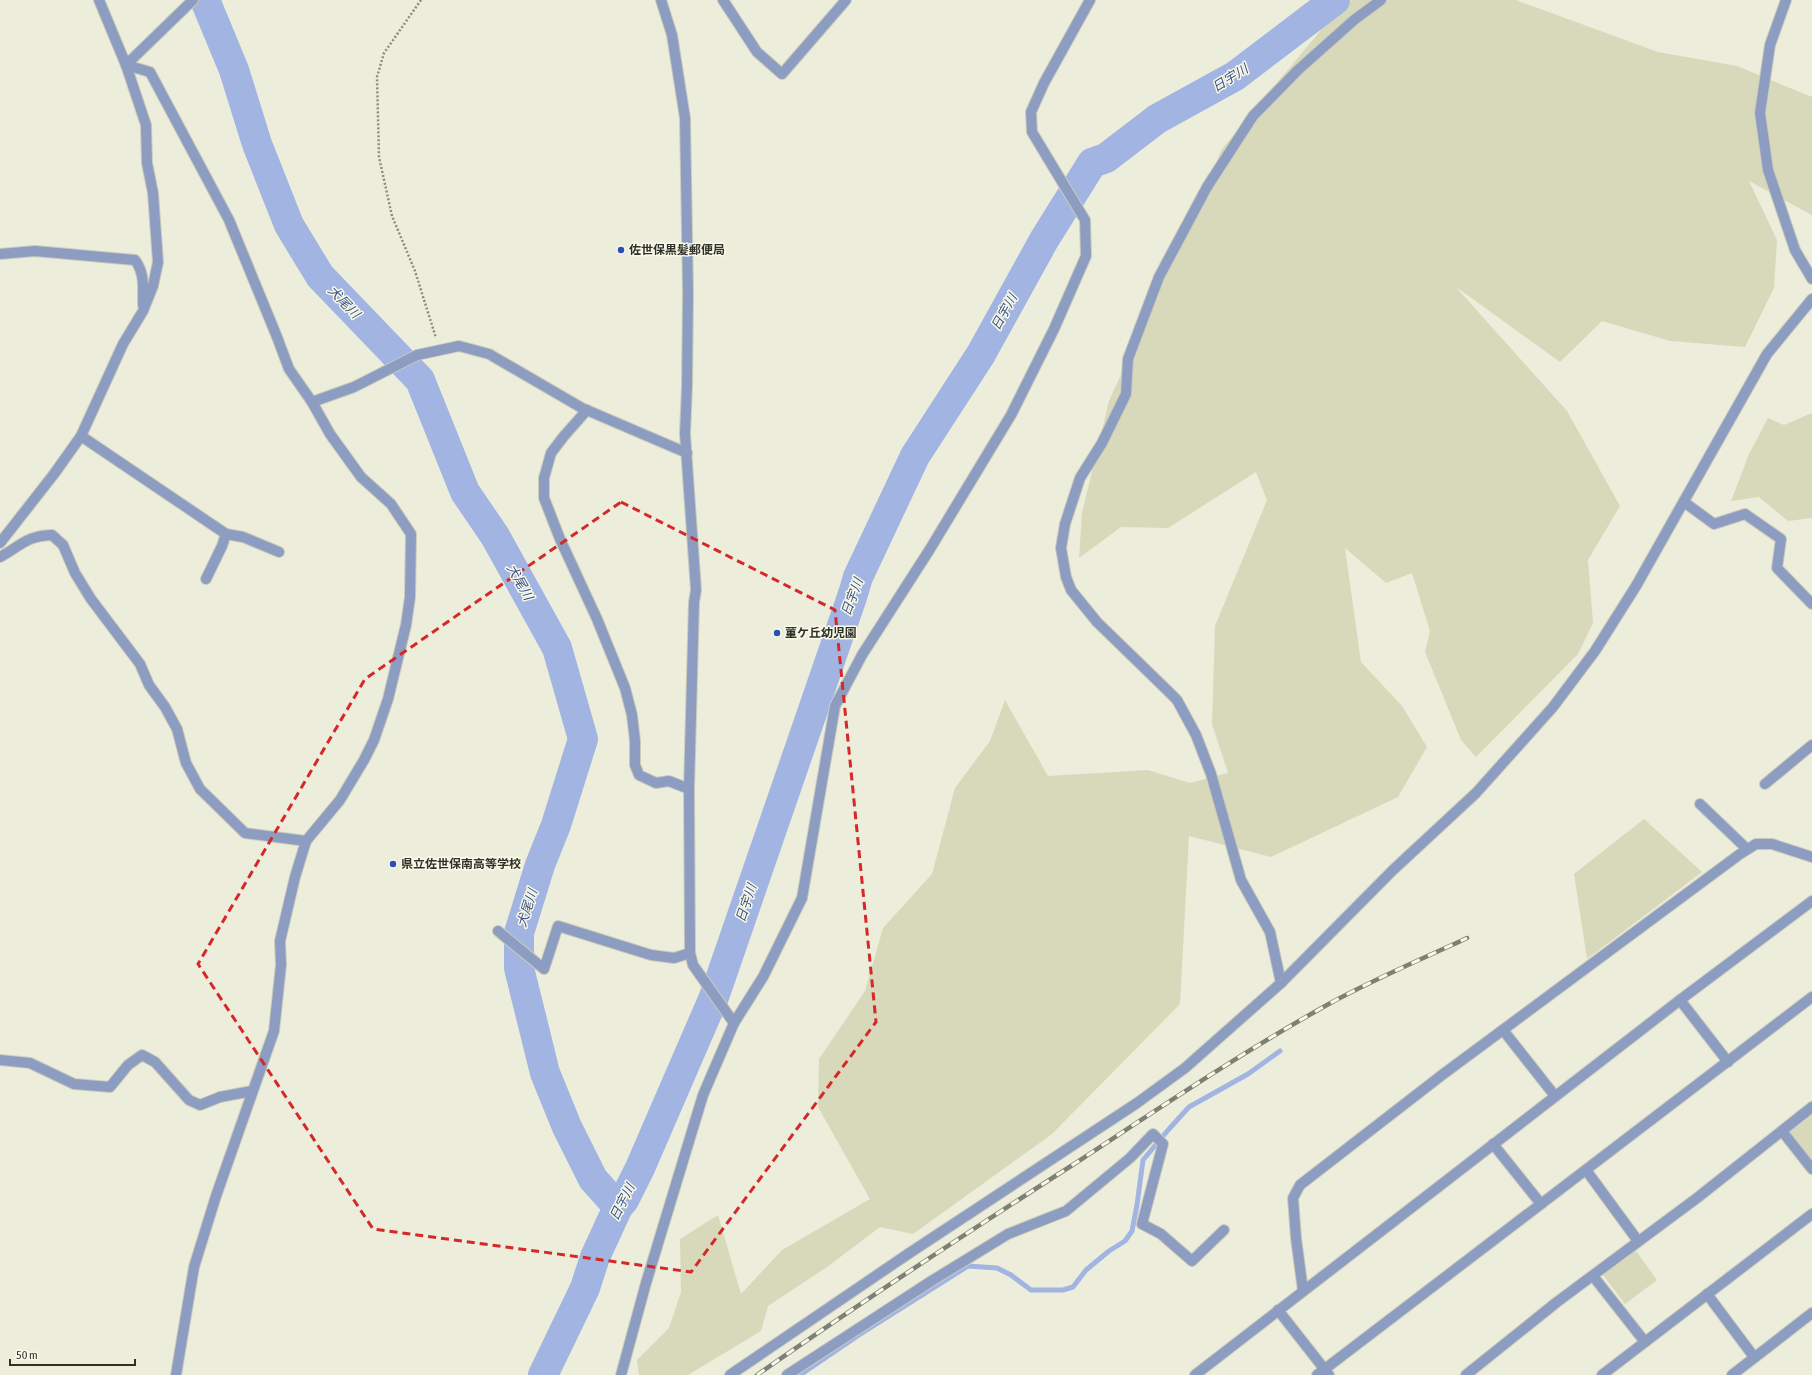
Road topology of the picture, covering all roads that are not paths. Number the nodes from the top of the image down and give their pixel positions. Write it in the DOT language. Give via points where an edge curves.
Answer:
graph roads {
  1 [pos="99,0"];
  2 [pos="193,0"];
  3 [pos="661,0"];
  4 [pos="723,0"];
  5 [pos="846,0"];
  6 [pos="1090,0"];
  7 [pos="1381,0"];
  8 [pos="1786,0"];
  9 [pos="126,65"];
  10 [pos="0,254"];
  11 [pos="1812,279"];
  12 [pos="1812,299"];
  13 [pos="143,311"];
  14 [pos="312,402"];
  15 [pos="587,410"];
  16 [pos="81,436"];
  17 [pos="687,453"];
  18 [pos="1684,502"];
  19 [pos="226,534"];
  20 [pos="0,543"];
  21 [pos="279,552"];
  22 [pos="0,557"];
  23 [pos="206,579"];
  24 [pos="1812,604"];
  25 [pos="1812,745"];
  26 [pos="1765,784"];
  27 [pos="689,789"];
  28 [pos="1700,804"];
  29 [pos="306,841"];
  30 [pos="1747,849"];
  31 [pos="1812,857"];
  32 [pos="1812,901"];
  33 [pos="498,931"];
  34 [pos="690,953"];
  35 [pos="1281,984"];
  36 [pos="1812,997"];
  37 [pos="1680,1000"];
  38 [pos="734,1023"];
  39 [pos="1503,1030"];
  40 [pos="0,1060"];
  41 [pos="1728,1062"];
  42 [pos="252,1092"];
  43 [pos="1555,1096"];
  44 [pos="1812,1107"];
  45 [pos="1782,1131"];
  46 [pos="1493,1144"];
  47 [pos="1812,1169"];
  48 [pos="1586,1170"];
  49 [pos="1541,1204"];
  50 [pos="1812,1214"];
  51 [pos="1224,1230"];
  52 [pos="1638,1241"];
  53 [pos="1593,1276"];
  54 [pos="1303,1291"];
  55 [pos="1707,1294"];
  56 [pos="1278,1310"];
  57 [pos="1812,1314"];
  58 [pos="1645,1342"];
  59 [pos="1754,1357"];
  60 [pos="1324,1373"];
  61 [pos="176,1375"];
  62 [pos="621,1375"];
  63 [pos="730,1375"];
  64 [pos="788,1375"];
  65 [pos="1195,1375"];
  66 [pos="1466,1375"];
  67 [pos="1602,1375"];
  68 [pos="1732,1375"];
  1 -- 9 [label="street"];
  2 -- 9 [label="street"];
  3 -- 17 [label="street" via="672,35 686,118"];
  4 -- 5 [label="street" via="757,52 782,74"];
  6 -- 38 [label="street" via="1044,82 1031,112 1032,132 1085,220 1086,256 1054,329 1011,415 862,655 835,706 802,898 763,977"];
  7 -- 35 [label="street" via="1354,20 1298,70 1253,116 1207,187 1159,278 1128,359 1126,394 1102,444 1080,478 1065,524 1061,548 1066,577 1072,590 1097,622 1177,700 1196,735 1212,774 1241,880 1270,932"];
  8 -- 11 [label="street" via="1770,44 1760,112 1768,170 1795,250"];
  9 -- 13 [label="street" via="146,125 147,164 154,193 158,262 153,286"];
  9 -- 14 [label="street" via="150,72 229,220 289,369"];
  10 -- 13 [label="street" via="35,251 135,260 140,267 144,284"];
  12 -- 18 [label="street" via="1767,354"];
  13 -- 16 [label="street" via="122,344"];
  14 -- 15 [label="street" via="354,387 417,355 459,346 489,354"];
  14 -- 29 [label="street" via="330,434 361,477 390,504 411,534 411,559 406,625 388,699 374,740 340,800"];
  15 -- 17 [label="street"];
  15 -- 27 [label="street" via="552,453 544,478 544,498 625,688 632,715 635,765 639,775 656,783 669,781"];
  16 -- 19 [label="street"];
  16 -- 20 [label="street"];
  17 -- 27 [label="street" via="696,590"];
  18 -- 24 [label="street" via="1714,524 1745,514 1781,539 1777,568"];
  18 -- 35 [label="street" via="1603,638 1552,707 1476,793 1393,870"];
  19 -- 21 [label="street" via="243,537"];
  19 -- 23 [label="street"];
  22 -- 29 [label="street" via="22,542 38,536 52,536 63,545 91,599 140,664 149,685 165,707 177,729 186,763 200,789 245,833"];
  25 -- 26 [label="street"];
  27 -- 34 [label="street"];
  28 -- 30 [label="street"];
  29 -- 42 [label="street" via="280,941 281,965 274,1031"];
  30 -- 31 [label="street" via="1756,844 1772,844"];
  30 -- 39 [label="street"];
  32 -- 37 [label="street"];
  33 -- 34 [label="street" via="544,969 558,926 651,955 674,958"];
  34 -- 38 [label="street" via="693,965"];
  35 -- 63 [label="street" via="1185,1068 1137,1103 901,1258"];
  36 -- 41 [label="street"];
  37 -- 41 [label="street"];
  37 -- 43 [label="street"];
  38 -- 62 [label="street" via="703,1094"];
  39 -- 43 [label="street"];
  39 -- 54 [label="street" via="1300,1185 1293,1198"];
  40 -- 42 [label="street" via="30,1063 74,1084 110,1086 128,1065 142,1055 155,1062 189,1100 200,1105 220,1097"];
  41 -- 48 [label="street"];
  42 -- 61 [label="street" via="194,1267"];
  43 -- 46 [label="street"];
  44 -- 45 [label="street"];
  45 -- 47 [label="street"];
  45 -- 52 [label="street"];
  46 -- 49 [label="street"];
  46 -- 54 [label="street"];
  48 -- 49 [label="street"];
  48 -- 52 [label="street"];
  49 -- 60 [label="street"];
  50 -- 55 [label="street"];
  51 -- 64 [label="street" via="1192,1261 1161,1234 1142,1224 1163,1144 1153,1134 1130,1158 1066,1211 1008,1234"];
  52 -- 53 [label="street"];
  53 -- 58 [label="street"];
  53 -- 66 [label="street"];
  54 -- 56 [label="street"];
  55 -- 58 [label="street"];
  55 -- 59 [label="street"];
  56 -- 60 [label="street"];
  56 -- 65 [label="street"];
  57 -- 59 [label="street"];
  58 -- 67 [label="street"];
  59 -- 68 [label="street"];
}
